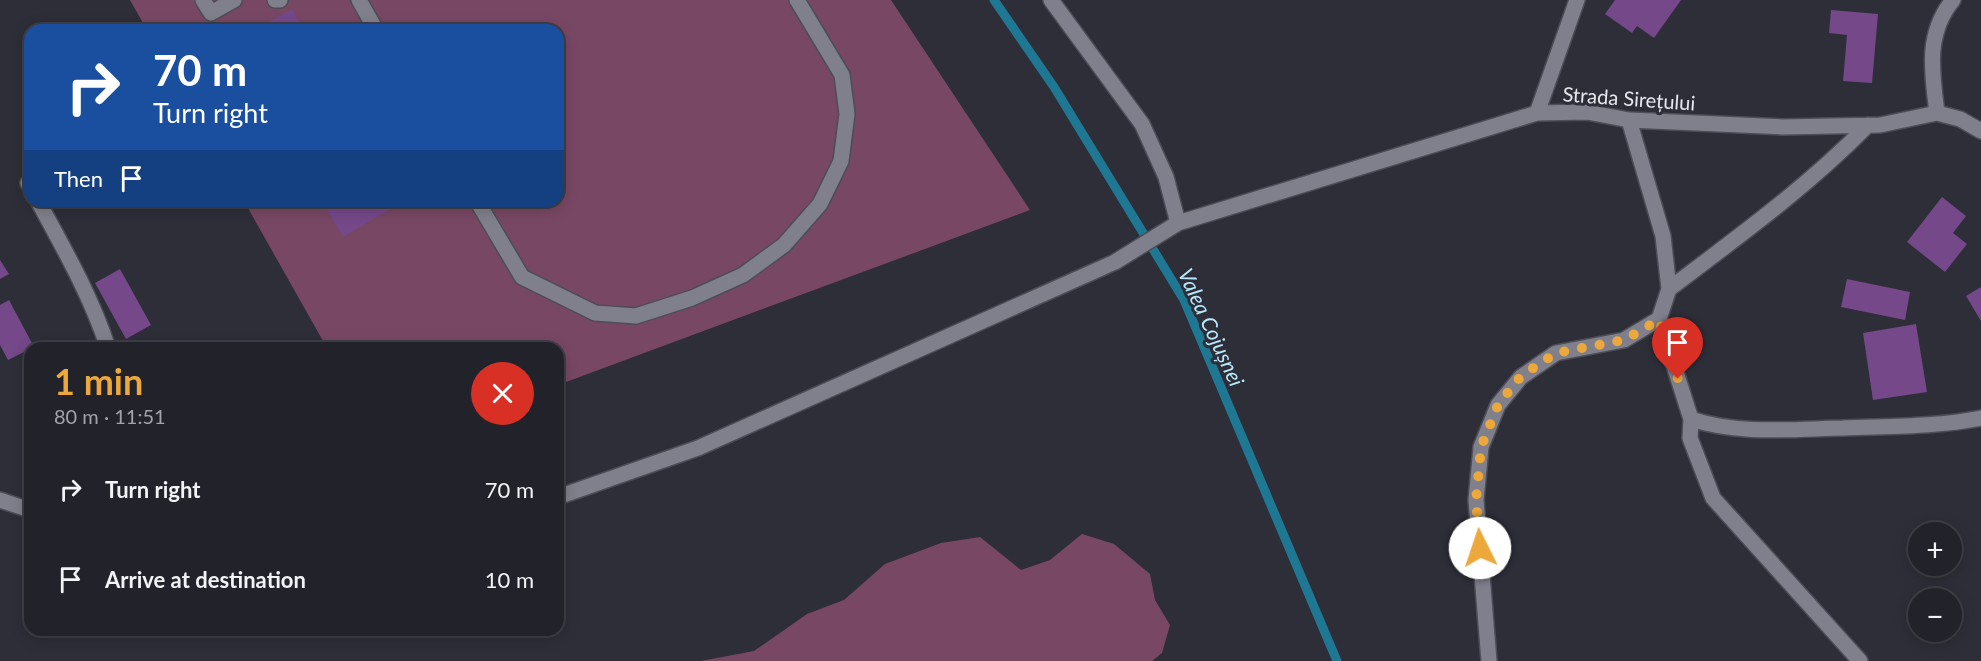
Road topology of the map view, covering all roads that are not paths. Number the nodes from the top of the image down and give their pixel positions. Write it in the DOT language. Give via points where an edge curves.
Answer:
graph roads {
  1 [pos="203,0"];
  2 [pos="234,0"];
  3 [pos="275,0"];
  4 [pos="280,0"];
  5 [pos="359,0"];
  6 [pos="797,0"];
  7 [pos="1051,0"];
  8 [pos="1577,0"];
  9 [pos="1953,0"];
  10 [pos="373,24"];
  11 [pos="1537,113"];
  12 [pos="1937,113"];
  13 [pos="1629,120"];
  14 [pos="1868,125"];
  15 [pos="1981,130"];
  16 [pos="41,207"];
  17 [pos="481,207"];
  18 [pos="1178,224"];
  19 [pos="1669,289"];
  20 [pos="1659,320"];
  21 [pos="106,342"];
  22 [pos="1691,418"];
  23 [pos="1981,418"];
  24 [pos="564,495"];
  25 [pos="0,500"];
  26 [pos="24,508"];
  27 [pos="1489,661"];
  28 [pos="1860,661"];
  1 -- 2 [label="street" via="211,12"];
  3 -- 4 [label="street"];
  5 -- 10 [label="street"];
  6 -- 17 [label="street" via="842,75 847,114 842,161 820,204 784,245 743,275 692,298 636,315 595,313 522,277"];
  7 -- 18 [label="street" via="1142,124 1166,177"];
  8 -- 11 [label="street"];
  9 -- 12 [label="street" via="1936,28 1930,53"];
  11 -- 13 [label="street, Strada Sirețului" via="1587,112"];
  11 -- 18 [label="street, Strada Sirețului"];
  12 -- 14 [label="street, Strada Sirețului"];
  12 -- 15 [label="street, Strada Sirețului"];
  13 -- 14 [label="street, Strada Sirețului" via="1783,127"];
  13 -- 19 [label="street" via="1663,236"];
  14 -- 19 [label="street" via="1773,211"];
  16 -- 21 [label="street" via="99,320"];
  18 -- 24 [label="street, Strada Sirețului" via="1115,262 698,448"];
  19 -- 20 [label="street"];
  20 -- 22 [label="street"];
  20 -- 27 [label="street" via="1624,340 1556,353 1521,376 1498,405 1481,447 1476,501"];
  22 -- 23 [label="street" via="1709,425 1765,429 1945,425"];
  22 -- 28 [label="street" via="1690,438 1713,498"];
  25 -- 26 [label="street"];
}
